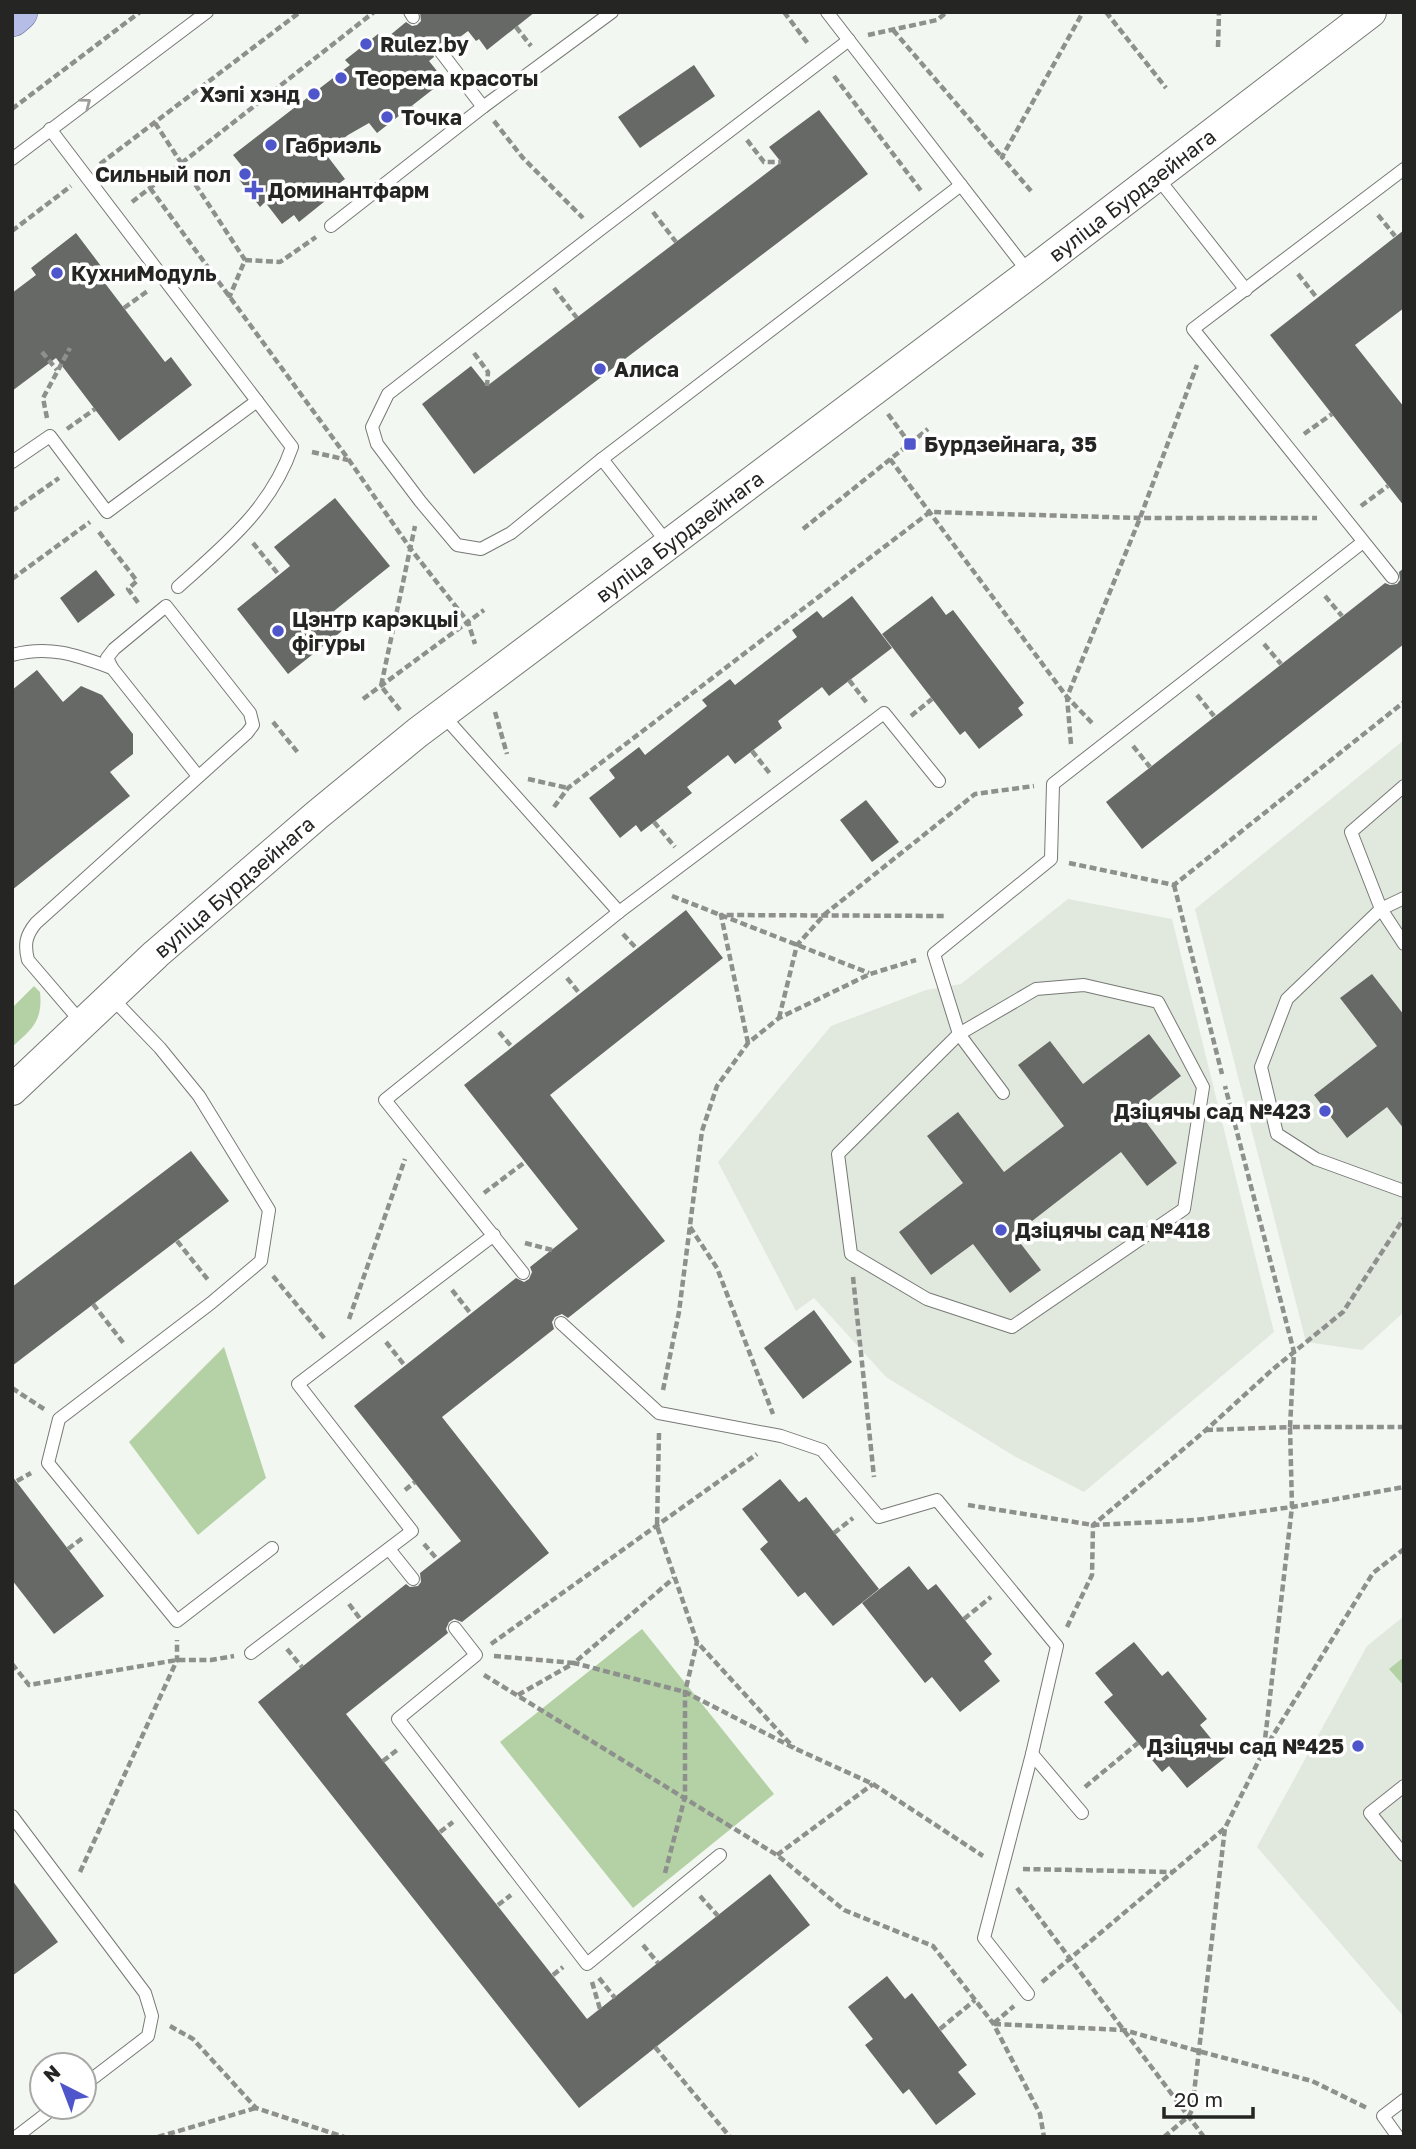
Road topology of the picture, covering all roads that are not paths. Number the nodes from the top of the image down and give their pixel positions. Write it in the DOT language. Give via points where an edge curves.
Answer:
graph roads {
  1 [pos="19,12"];
  2 [pos="207,12"];
  3 [pos="612,12"];
  4 [pos="827,12"];
  5 [pos="1371,12"];
  6 [pos="12,18"];
  7 [pos="849,40"];
  8 [pos="440,52"];
  9 [pos="483,107"];
  10 [pos="50,129"];
  11 [pos="12,159"];
  12 [pos="1404,169"];
  13 [pos="1157,177"];
  14 [pos="961,185"];
  15 [pos="331,226"];
  16 [pos="1030,274"];
  17 [pos="1246,290"];
  18 [pos="257,401"];
  19 [pos="603,459"];
  20 [pos="12,462"];
  21 [pos="1363,542"];
  22 [pos="669,545"];
  23 [pos="1392,577"];
  24 [pos="178,587"];
  25 [pos="12,655"];
  26 [pos="112,668"];
  27 [pos="442,714"];
  28 [pos="198,776"];
  29 [pos="939,781"];
  30 [pos="1404,786"];
  31 [pos="1404,898"];
  32 [pos="1381,909"];
  33 [pos="619,912"];
  34 [pos="1404,944"];
  35 [pos="111,996"];
  36 [pos="83,1023"];
  37 [pos="959,1034"];
  38 [pos="12,1090"];
  39 [pos="1003,1093"];
  40 [pos="1404,1191"];
  41 [pos="494,1235"];
  42 [pos="523,1273"];
  43 [pos="561,1324"];
  44 [pos="272,1548"];
  45 [pos="388,1549"];
  46 [pos="413,1579"];
  47 [pos="454,1628"];
  48 [pos="251,1653"];
  49 [pos="1032,1754"];
  50 [pos="1404,1786"];
  51 [pos="1082,1813"];
  52 [pos="12,1816"];
  53 [pos="720,1855"];
  54 [pos="1404,1855"];
  55 [pos="1028,1994"];
  56 [pos="98,2074"];
  57 [pos="1404,2100"];
  58 [pos="37,2121"];
  59 [pos="16,2137"];
  60 [pos="1398,2137"];
  1 -- 6 [label="main road"];
  10 -- 2 [label="lane, one-way"];
  3 -- 9 [label="lane"];
  4 -- 7 [label="lane"];
  5 -- 13 [label="street, вуліца Бурдзейнага"];
  7 -- 14 [label="lane"];
  7 -- 19 [label="lane" via="388,394 372,427 377,444 457,545 481,549 511,533"];
  8 -- 9 [label="lane"];
  9 -- 15 [label="lane"];
  10 -- 11 [label="lane"];
  10 -- 18 [label="lane"];
  12 -- 17 [label="lane"];
  13 -- 16 [label="street, вуліца Бурдзейнага"];
  13 -- 17 [label="lane"];
  14 -- 16 [label="lane"];
  14 -- 19 [label="lane"];
  16 -- 22 [label="street, вуліца Бурдзейнага"];
  17 -- 21 [label="lane" via="1193,329"];
  18 -- 20 [label="lane" via="107,512 54,433"];
  18 -- 24 [label="lane" via="292,447 284,470 260,508"];
  19 -- 22 [label="lane"];
  21 -- 23 [label="lane"];
  21 -- 37 [label="lane" via="1053,784 1051,859 934,954"];
  22 -- 27 [label="street, вуліца Бурдзейнага"];
  25 -- 26 [label="lane" via="60,651"];
  26 -- 28 [label="lane"];
  26 -- 28 [label="lane" via="107,658 114,649 166,606 250,713 253,724"];
  27 -- 33 [label="lane"];
  27 -- 35 [label="street, вуліца Бурдзейнага" via="317,815"];
  28 -- 36 [label="lane" via="27,934 28,960"];
  29 -- 33 [label="lane" via="884,713"];
  30 -- 32 [label="lane" via="1351,832"];
  31 -- 32 [label="lane"];
  32 -- 34 [label="lane"];
  32 -- 40 [label="lane" via="1287,999 1262,1067 1277,1134 1316,1159"];
  33 -- 41 [label="lane" via="385,1100"];
  35 -- 36 [label="street, вуліца Бурдзейнага"];
  35 -- 44 [label="lane" via="199,1096 269,1210 261,1261 59,1419 48,1463 177,1621"];
  36 -- 38 [label="street, вуліца Бурдзейнага"];
  37 -- 37 [label="lane" via="838,1154 851,1254 927,1299 1012,1327 1184,1209 1203,1087 1158,1002 1084,985 1036,989"];
  37 -- 39 [label="lane"];
  41 -- 42 [label="lane"];
  41 -- 45 [label="lane" via="298,1384 412,1531"];
  43 -- 49 [label="lane" via="659,1413 782,1436 822,1450 879,1517 937,1500 1056,1646"];
  45 -- 46 [label="lane"];
  45 -- 48 [label="lane"];
  47 -- 53 [label="lane" via="471,1659 398,1719 587,1964"];
  49 -- 51 [label="lane"];
  49 -- 55 [label="lane" via="984,1938"];
  50 -- 54 [label="lane" via="1370,1813"];
  52 -- 56 [label="lane" via="145,1993 152,2016 148,2036"];
  57 -- 60 [label="lane" via="1383,2116"];
  58 -- 59 [label="lane"];
}
